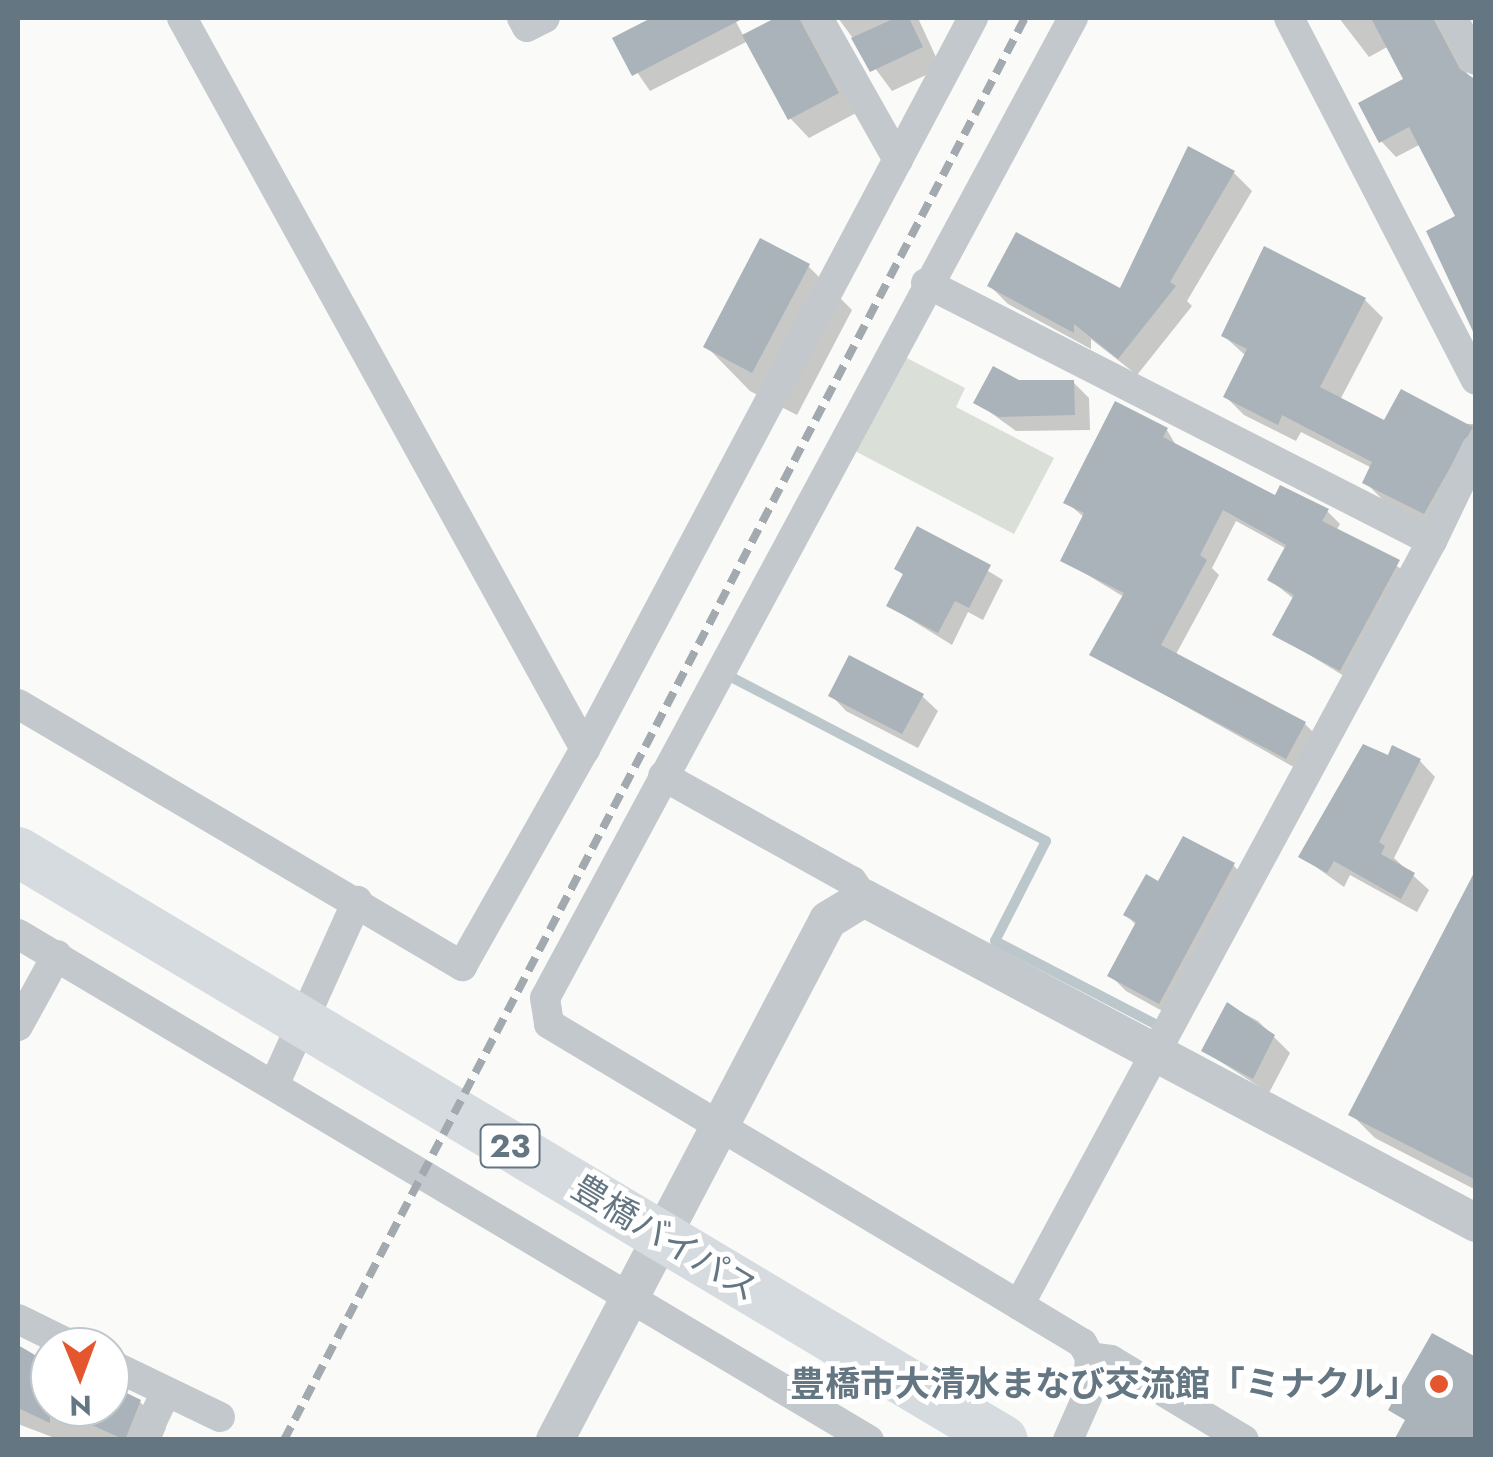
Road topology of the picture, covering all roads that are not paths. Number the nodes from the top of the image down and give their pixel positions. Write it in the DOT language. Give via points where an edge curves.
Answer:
graph roads {
  1 [pos="182,18"];
  2 [pos="522,18"];
  3 [pos="545,18"];
  4 [pos="818,18"];
  5 [pos="972,18"];
  6 [pos="1073,18"];
  7 [pos="1289,18"];
  8 [pos="1452,18"];
  9 [pos="1476,60"];
  10 [pos="898,160"];
  11 [pos="926,283"];
  12 [pos="1476,380"];
  13 [pos="1476,449"];
  14 [pos="1432,541"];
  15 [pos="18,704"];
  16 [pos="586,749"];
  17 [pos="662,776"];
  18 [pos="18,855"];
  19 [pos="864,898"];
  20 [pos="357,900"];
  21 [pos="18,934"];
  22 [pos="57,955"];
  23 [pos="18,1026"];
  24 [pos="1153,1054"];
  25 [pos="275,1083"];
  26 [pos="719,1127"];
  27 [pos="1476,1222"];
  28 [pos="629,1296"];
  29 [pos="1019,1304"];
  30 [pos="1090,1357"];
  31 [pos="130,1374"];
  32 [pos="166,1392"];
  33 [pos="220,1418"];
  34 [pos="143,1440"];
  35 [pos="555,1440"];
  36 [pos="869,1440"];
  37 [pos="1004,1440"];
  38 [pos="1068,1440"];
  39 [pos="1244,1440"];
  1 -- 16 [label="street"];
  2 -- 3 [label="street" via="527,27"];
  4 -- 10 [label="street"];
  5 -- 10 [label="street"];
  6 -- 11 [label="street"];
  7 -- 12 [label="street"];
  8 -- 9 [label="street"];
  10 -- 16 [label="street"];
  11 -- 14 [label="street"];
  11 -- 17 [label="street"];
  13 -- 14 [label="street"];
  14 -- 24 [label="street"];
  15 -- 20 [label="street"];
  16 -- 20 [label="street" via="462,966"];
  17 -- 19 [label="street" via="852,881"];
  17 -- 26 [label="street" via="545,998 548,1024"];
  18 -- 37 [label="highway, 豊橋バイパス / 23"];
  19 -- 24 [label="street" via="882,902"];
  19 -- 26 [label="street" via="828,920"];
  20 -- 25 [label="street"];
  21 -- 22 [label="street"];
  22 -- 23 [label="street"];
  22 -- 25 [label="street"];
  24 -- 27 [label="street"];
  24 -- 29 [label="street"];
  25 -- 28 [label="street"];
  26 -- 28 [label="street"];
  26 -- 29 [label="street"];
  28 -- 35 [label="street"];
  28 -- 36 [label="street"];
  29 -- 30 [label="street" via="1082,1344"];
  30 -- 38 [label="street" via="1087,1397"];
  30 -- 39 [label="street" via="1111,1360"];
  31 -- 32 [label="street"];
  32 -- 33 [label="street"];
  32 -- 34 [label="street"];
}
